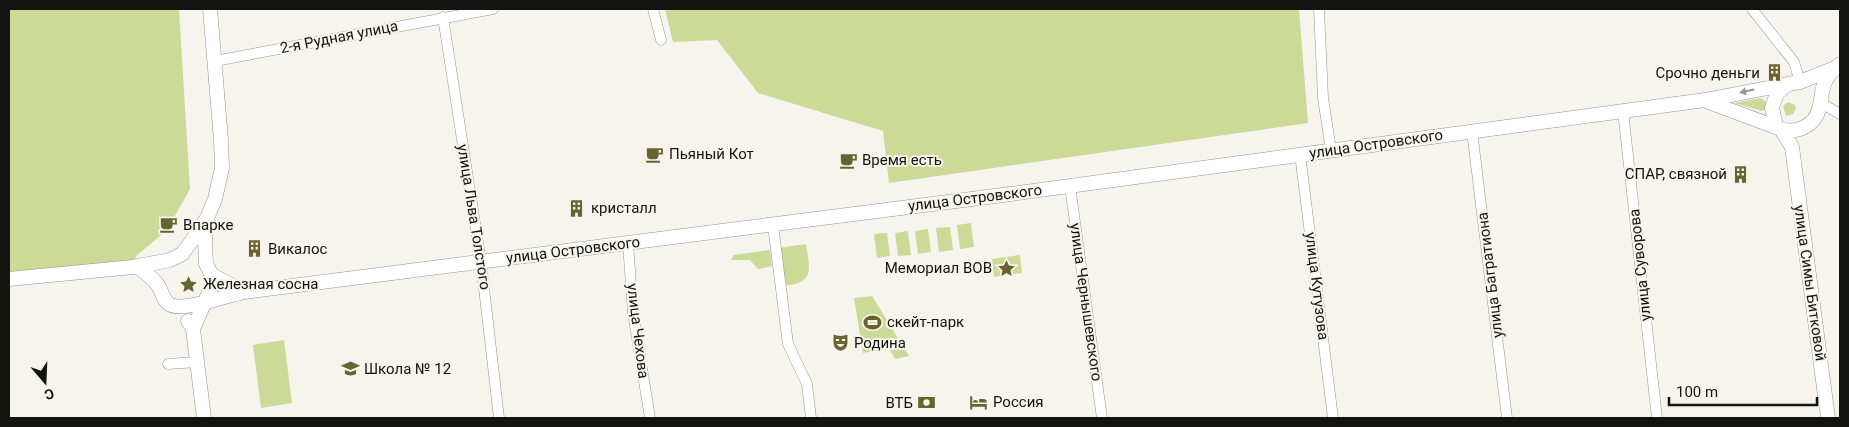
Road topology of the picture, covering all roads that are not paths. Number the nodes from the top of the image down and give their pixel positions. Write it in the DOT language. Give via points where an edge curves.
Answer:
graph roads {
  1 [pos="210,9"];
  2 [pos="493,9"];
  3 [pos="653,9"];
  4 [pos="1319,9"];
  5 [pos="1752,9"];
  6 [pos="442,16"];
  7 [pos="662,40"];
  8 [pos="215,61"];
  9 [pos="1838,66"];
  10 [pos="1794,83"];
  11 [pos="1705,100"];
  12 [pos="1820,102"];
  13 [pos="1623,111"];
  14 [pos="1840,114"];
  15 [pos="1778,128"];
  16 [pos="1798,130"];
  17 [pos="1472,131"];
  18 [pos="1792,147"];
  19 [pos="1330,150"];
  20 [pos="1300,154"];
  21 [pos="1070,186"];
  22 [pos="207,218"];
  23 [pos="773,225"];
  24 [pos="628,243"];
  25 [pos="176,257"];
  26 [pos="481,262"];
  27 [pos="137,266"];
  28 [pos="209,270"];
  29 [pos="9,278"];
  30 [pos="158,285"];
  31 [pos="244,292"];
  32 [pos="204,301"];
  33 [pos="179,308"];
  34 [pos="193,329"];
  35 [pos="196,362"];
  36 [pos="168,364"];
  37 [pos="204,418"];
  38 [pos="499,418"];
  39 [pos="650,418"];
  40 [pos="812,418"];
  41 [pos="1102,418"];
  42 [pos="1333,418"];
  43 [pos="1507,418"];
  44 [pos="1657,418"];
  45 [pos="1828,418"];
  1 -- 8 [label="street"];
  2 -- 6 [label="street, 2-я Рудная улица"];
  3 -- 7 [label="street"];
  4 -- 19 [label="street" via="1323,98"];
  5 -- 10 [label="street" via="1794,62"];
  6 -- 8 [label="street, 2-я Рудная улица"];
  6 -- 26 [label="street, улица Льва Толстого"];
  8 -- 22 [label="street" via="222,168"];
  9 -- 10 [label="street, улица Островского"];
  9 -- 12 [label="street, улица Островского" via="1825,82"];
  10 -- 11 [label="street, улица Островского, one-way"];
  10 -- 12 [label="street" via="1814,91"];
  10 -- 15 [label="street" via="1774,98 1772,116"];
  11 -- 13 [label="street, улица Островского"];
  11 -- 15 [label="street, улица Островского"];
  12 -- 14 [label="street"];
  12 -- 16 [label="street" via="1816,116"];
  13 -- 17 [label="street, улица Островского"];
  13 -- 44 [label="street, улица Суворова"];
  15 -- 16 [label="street" via="1789,132"];
  15 -- 18 [label="street"];
  16 -- 18 [label="street"];
  17 -- 19 [label="street, улица Островского"];
  17 -- 43 [label="street, улица Багратиона"];
  18 -- 45 [label="street, улица Симы Битковой"];
  19 -- 20 [label="street, улица Островского"];
  20 -- 21 [label="street, улица Островского"];
  20 -- 42 [label="street, улица Кутузова"];
  21 -- 23 [label="street, улица Островского"];
  21 -- 41 [label="street, улица Чернышевского"];
  22 -- 25 [label="street"];
  22 -- 28 [label="street" via="205,240"];
  23 -- 24 [label="street, улица Островского"];
  23 -- 40 [label="street" via="788,344 807,384"];
  24 -- 26 [label="street, улица Островского"];
  24 -- 39 [label="street, улица Чехова" via="633,313"];
  25 -- 27 [label="street"];
  25 -- 28 [label="street" via="199,258"];
  25 -- 30 [label="street" via="163,270"];
  26 -- 31 [label="street, улица Островского"];
  26 -- 38 [label="street, улица Льва Толстого"];
  27 -- 29 [label="street"];
  27 -- 30 [label="street"];
  28 -- 31 [label="street"];
  28 -- 32 [label="street" via="212,288"];
  30 -- 33 [label="street" via="169,304"];
  31 -- 32 [label="street, улица Островского"];
  32 -- 33 [label="street"];
  32 -- 34 [label="street"];
  33 -- 34 [label="street"];
  34 -- 35 [label="street"];
  35 -- 36 [label="street"];
  35 -- 37 [label="street"];
}
